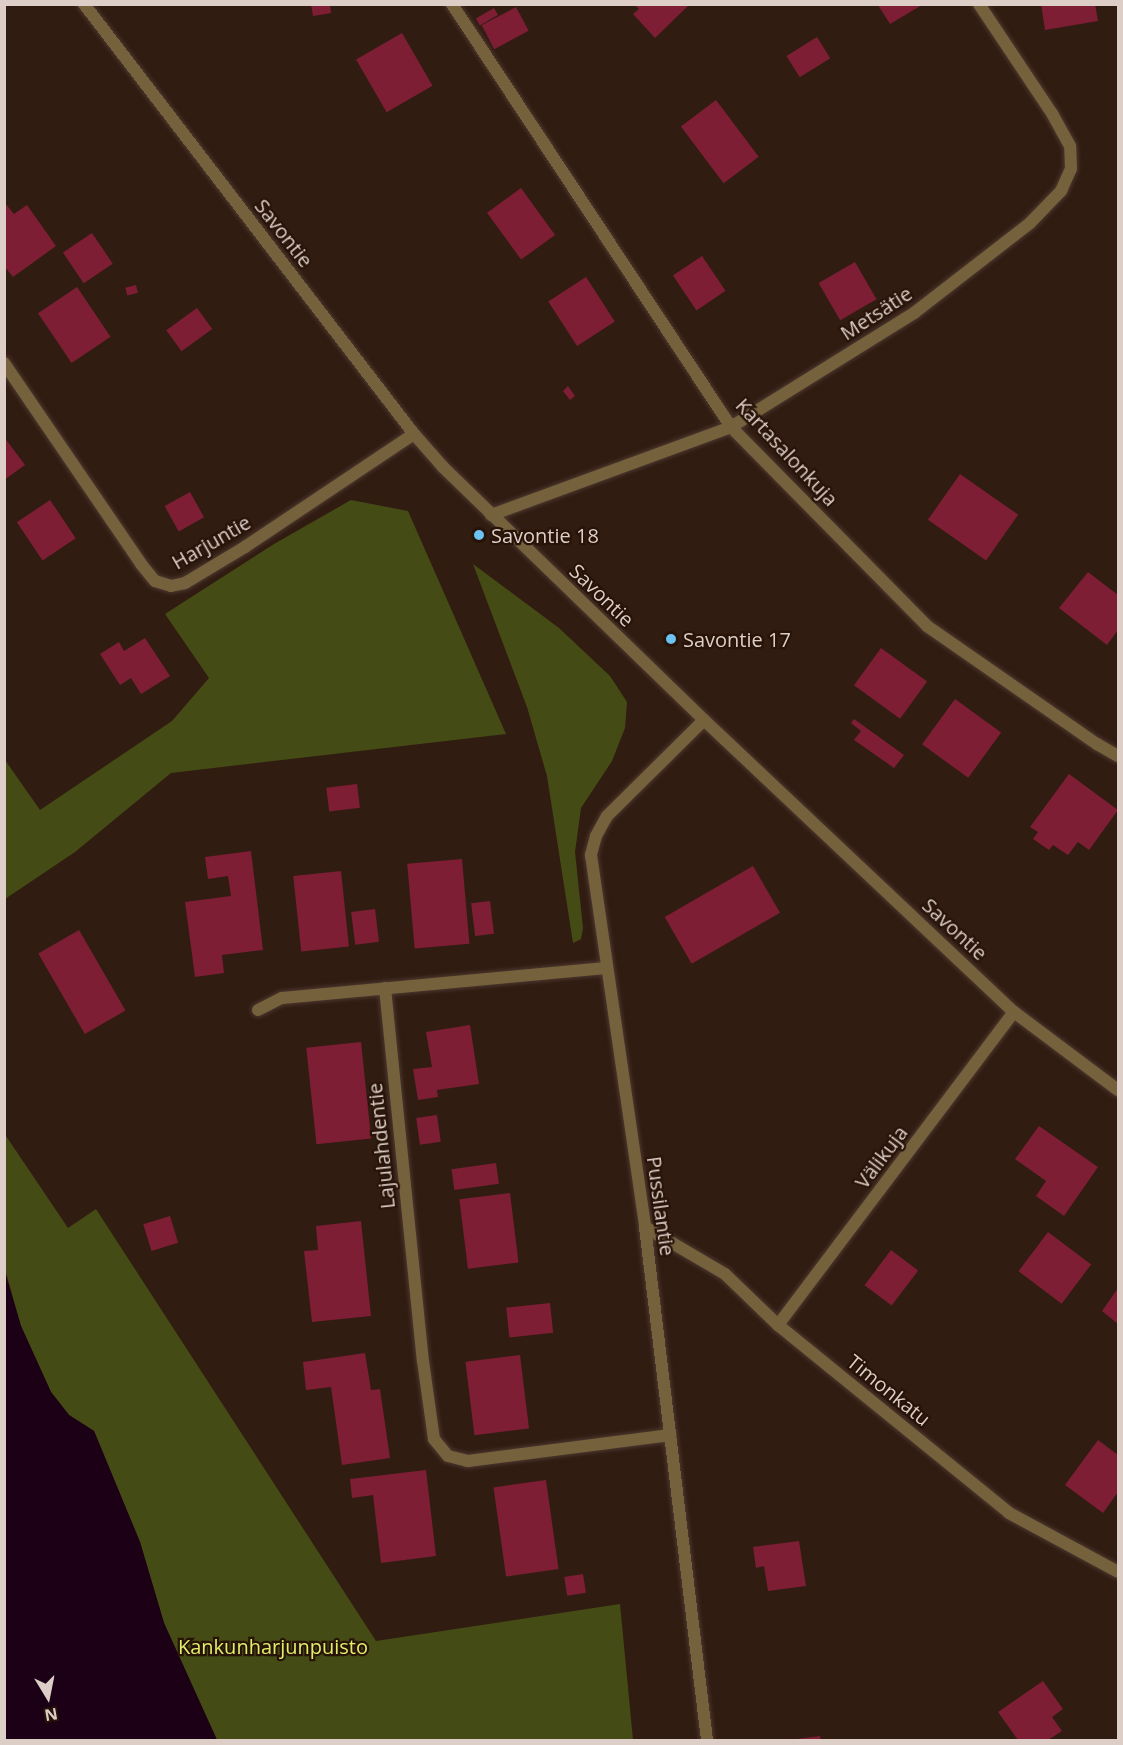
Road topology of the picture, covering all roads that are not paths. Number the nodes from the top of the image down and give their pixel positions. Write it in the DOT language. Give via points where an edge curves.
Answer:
graph roads {
  1 [pos="84,4"];
  2 [pos="452,4"];
  3 [pos="979,4"];
  4 [pos="4,363"];
  5 [pos="732,427"];
  6 [pos="414,434"];
  7 [pos="491,515"];
  8 [pos="704,720"];
  9 [pos="1119,756"];
  10 [pos="606,968"];
  11 [pos="385,988"];
  12 [pos="258,1010"];
  13 [pos="1014,1011"];
  14 [pos="1119,1090"];
  15 [pos="645,1227"];
  16 [pos="778,1325"];
  17 [pos="670,1435"];
  18 [pos="1119,1572"];
  19 [pos="707,1740"];
  1 -- 6 [label="street, Savontie"];
  2 -- 5 [label="street, Kartasalonkuja"];
  3 -- 5 [label="street, Metsätie" via="1070,146 1071,169 1061,191 1030,223 914,313"];
  4 -- 6 [label="street, Harjuntie" via="141,564 155,581 171,586 185,583 245,547"];
  5 -- 7 [label="street, Metsätie"];
  5 -- 9 [label="street, Kartasalonkuja" via="927,626"];
  6 -- 7 [label="street, Savontie"];
  7 -- 8 [label="street, Savontie"];
  8 -- 10 [label="street, Pussilantie" via="607,816 596,836 591,855"];
  8 -- 13 [label="street, Savontie"];
  10 -- 11 [label="street"];
  10 -- 15 [label="street, Pussilantie"];
  11 -- 12 [label="street" via="282,998"];
  11 -- 17 [label="street, Lajulahdentie" via="434,1439 448,1456 468,1461"];
  13 -- 14 [label="street, Savontie"];
  13 -- 16 [label="street, Välikuja"];
  15 -- 16 [label="street, Timonkatu" via="725,1274"];
  15 -- 17 [label="street, Pussilantie"];
  16 -- 18 [label="street, Timonkatu" via="1009,1513"];
  17 -- 19 [label="street, Pussilantie"];
}
